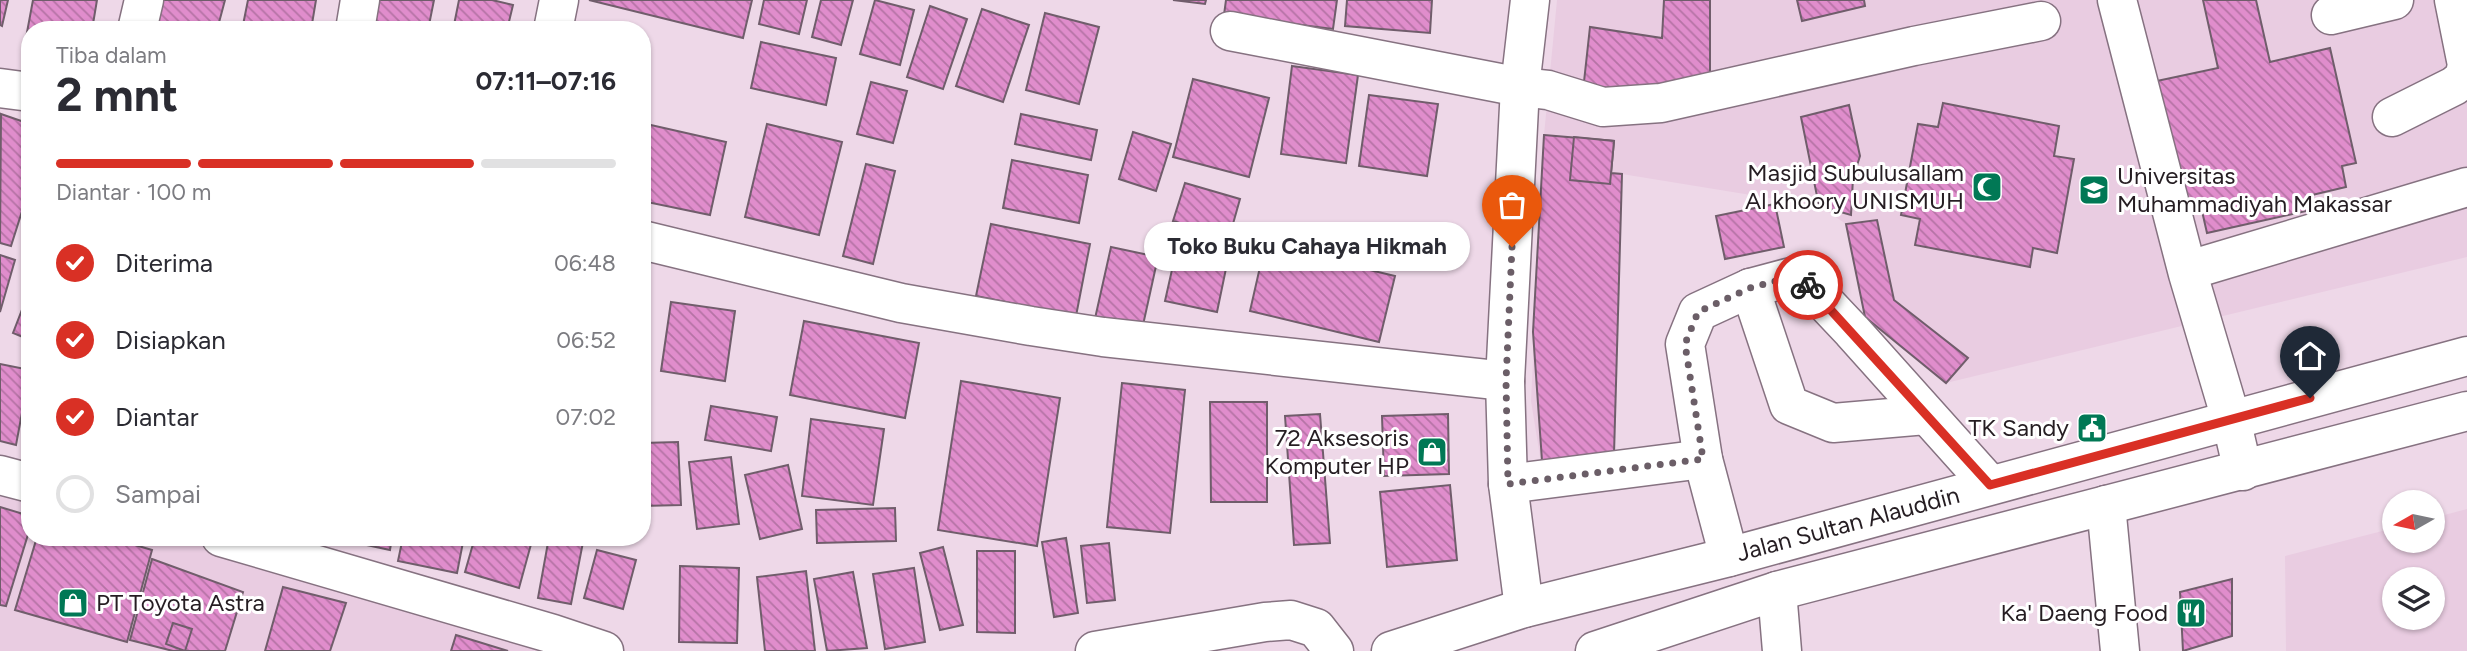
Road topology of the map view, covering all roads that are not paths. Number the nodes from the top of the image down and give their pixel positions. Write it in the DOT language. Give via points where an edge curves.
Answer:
graph roads {
  1 [pos="144,0"];
  2 [pos="360,0"];
  3 [pos="559,0"];
  4 [pos="1530,0"];
  5 [pos="2394,0"];
  6 [pos="2454,0"];
  7 [pos="2122,2"];
  8 [pos="2330,15"];
  9 [pos="139,21"];
  10 [pos="356,21"];
  11 [pos="555,21"];
  12 [pos="2041,21"];
  13 [pos="1230,31"];
  14 [pos="1520,87"];
  15 [pos="0,88"];
  16 [pos="21,91"];
  17 [pos="2392,117"];
  18 [pos="2467,187"];
  19 [pos="651,242"];
  20 [pos="2203,266"];
  21 [pos="1750,288"];
  22 [pos="2467,355"];
  23 [pos="1506,381"];
  24 [pos="2467,411"];
  25 [pos="1926,415"];
  26 [pos="2231,419"];
  27 [pos="1703,459"];
  28 [pos="2243,471"];
  29 [pos="0,475"];
  30 [pos="21,481"];
  31 [pos="1508,484"];
  32 [pos="1990,485"];
  33 [pos="2106,505"];
  34 [pos="252,546"];
  35 [pos="1729,557"];
  36 [pos="1777,591"];
  37 [pos="1524,608"];
  38 [pos="604,651"];
  39 [pos="1095,651"];
  40 [pos="1334,651"];
  41 [pos="1391,651"];
  42 [pos="1595,651"];
  43 [pos="1782,651"];
  44 [pos="2120,651"];
  1 -- 9 [label="main road"];
  2 -- 10 [label="main road"];
  3 -- 11 [label="main road"];
  4 -- 14 [label="main road"];
  5 -- 8 [label="main road"];
  6 -- 17 [label="main road" via="2467,65 2464,78"];
  7 -- 26 [label="main road" via="2188,274"];
  12 -- 14 [label="main road" via="1661,103 1603,107 1548,90"];
  13 -- 14 [label="main road"];
  14 -- 23 [label="main road"];
  15 -- 16 [label="main road"];
  18 -- 20 [label="main road"];
  19 -- 23 [label="main road" via="901,303 1031,326"];
  21 -- 25 [label="main road" via="1799,275"];
  21 -- 25 [label="main road" via="1789,405 1833,423"];
  21 -- 27 [label="main road" via="1698,312 1685,344"];
  22 -- 26 [label="main road, Jalan Sultan Alauddin"];
  23 -- 31 [label="main road"];
  24 -- 28 [label="main road, Jalan Sultan Alauddin"];
  25 -- 32 [label="main road"];
  26 -- 28 [label="main road"];
  26 -- 32 [label="main road, Jalan Sultan Alauddin"];
  27 -- 31 [label="main road"];
  27 -- 35 [label="main road"];
  28 -- 33 [label="main road, Jalan Sultan Alauddin"];
  29 -- 30 [label="main road"];
  31 -- 37 [label="main road"];
  32 -- 35 [label="main road, Jalan Sultan Alauddin"];
  33 -- 36 [label="main road, Jalan Sultan Alauddin"];
  33 -- 44 [label="main road"];
  34 -- 38 [label="main road"];
  35 -- 37 [label="main road, Jalan Sultan Alauddin"];
  36 -- 42 [label="main road, Jalan Sultan Alauddin"];
  36 -- 43 [label="main road"];
  37 -- 41 [label="main road, Jalan Sultan Alauddin"];
  39 -- 40 [label="main road" via="1291,620 1316,628"];
}
